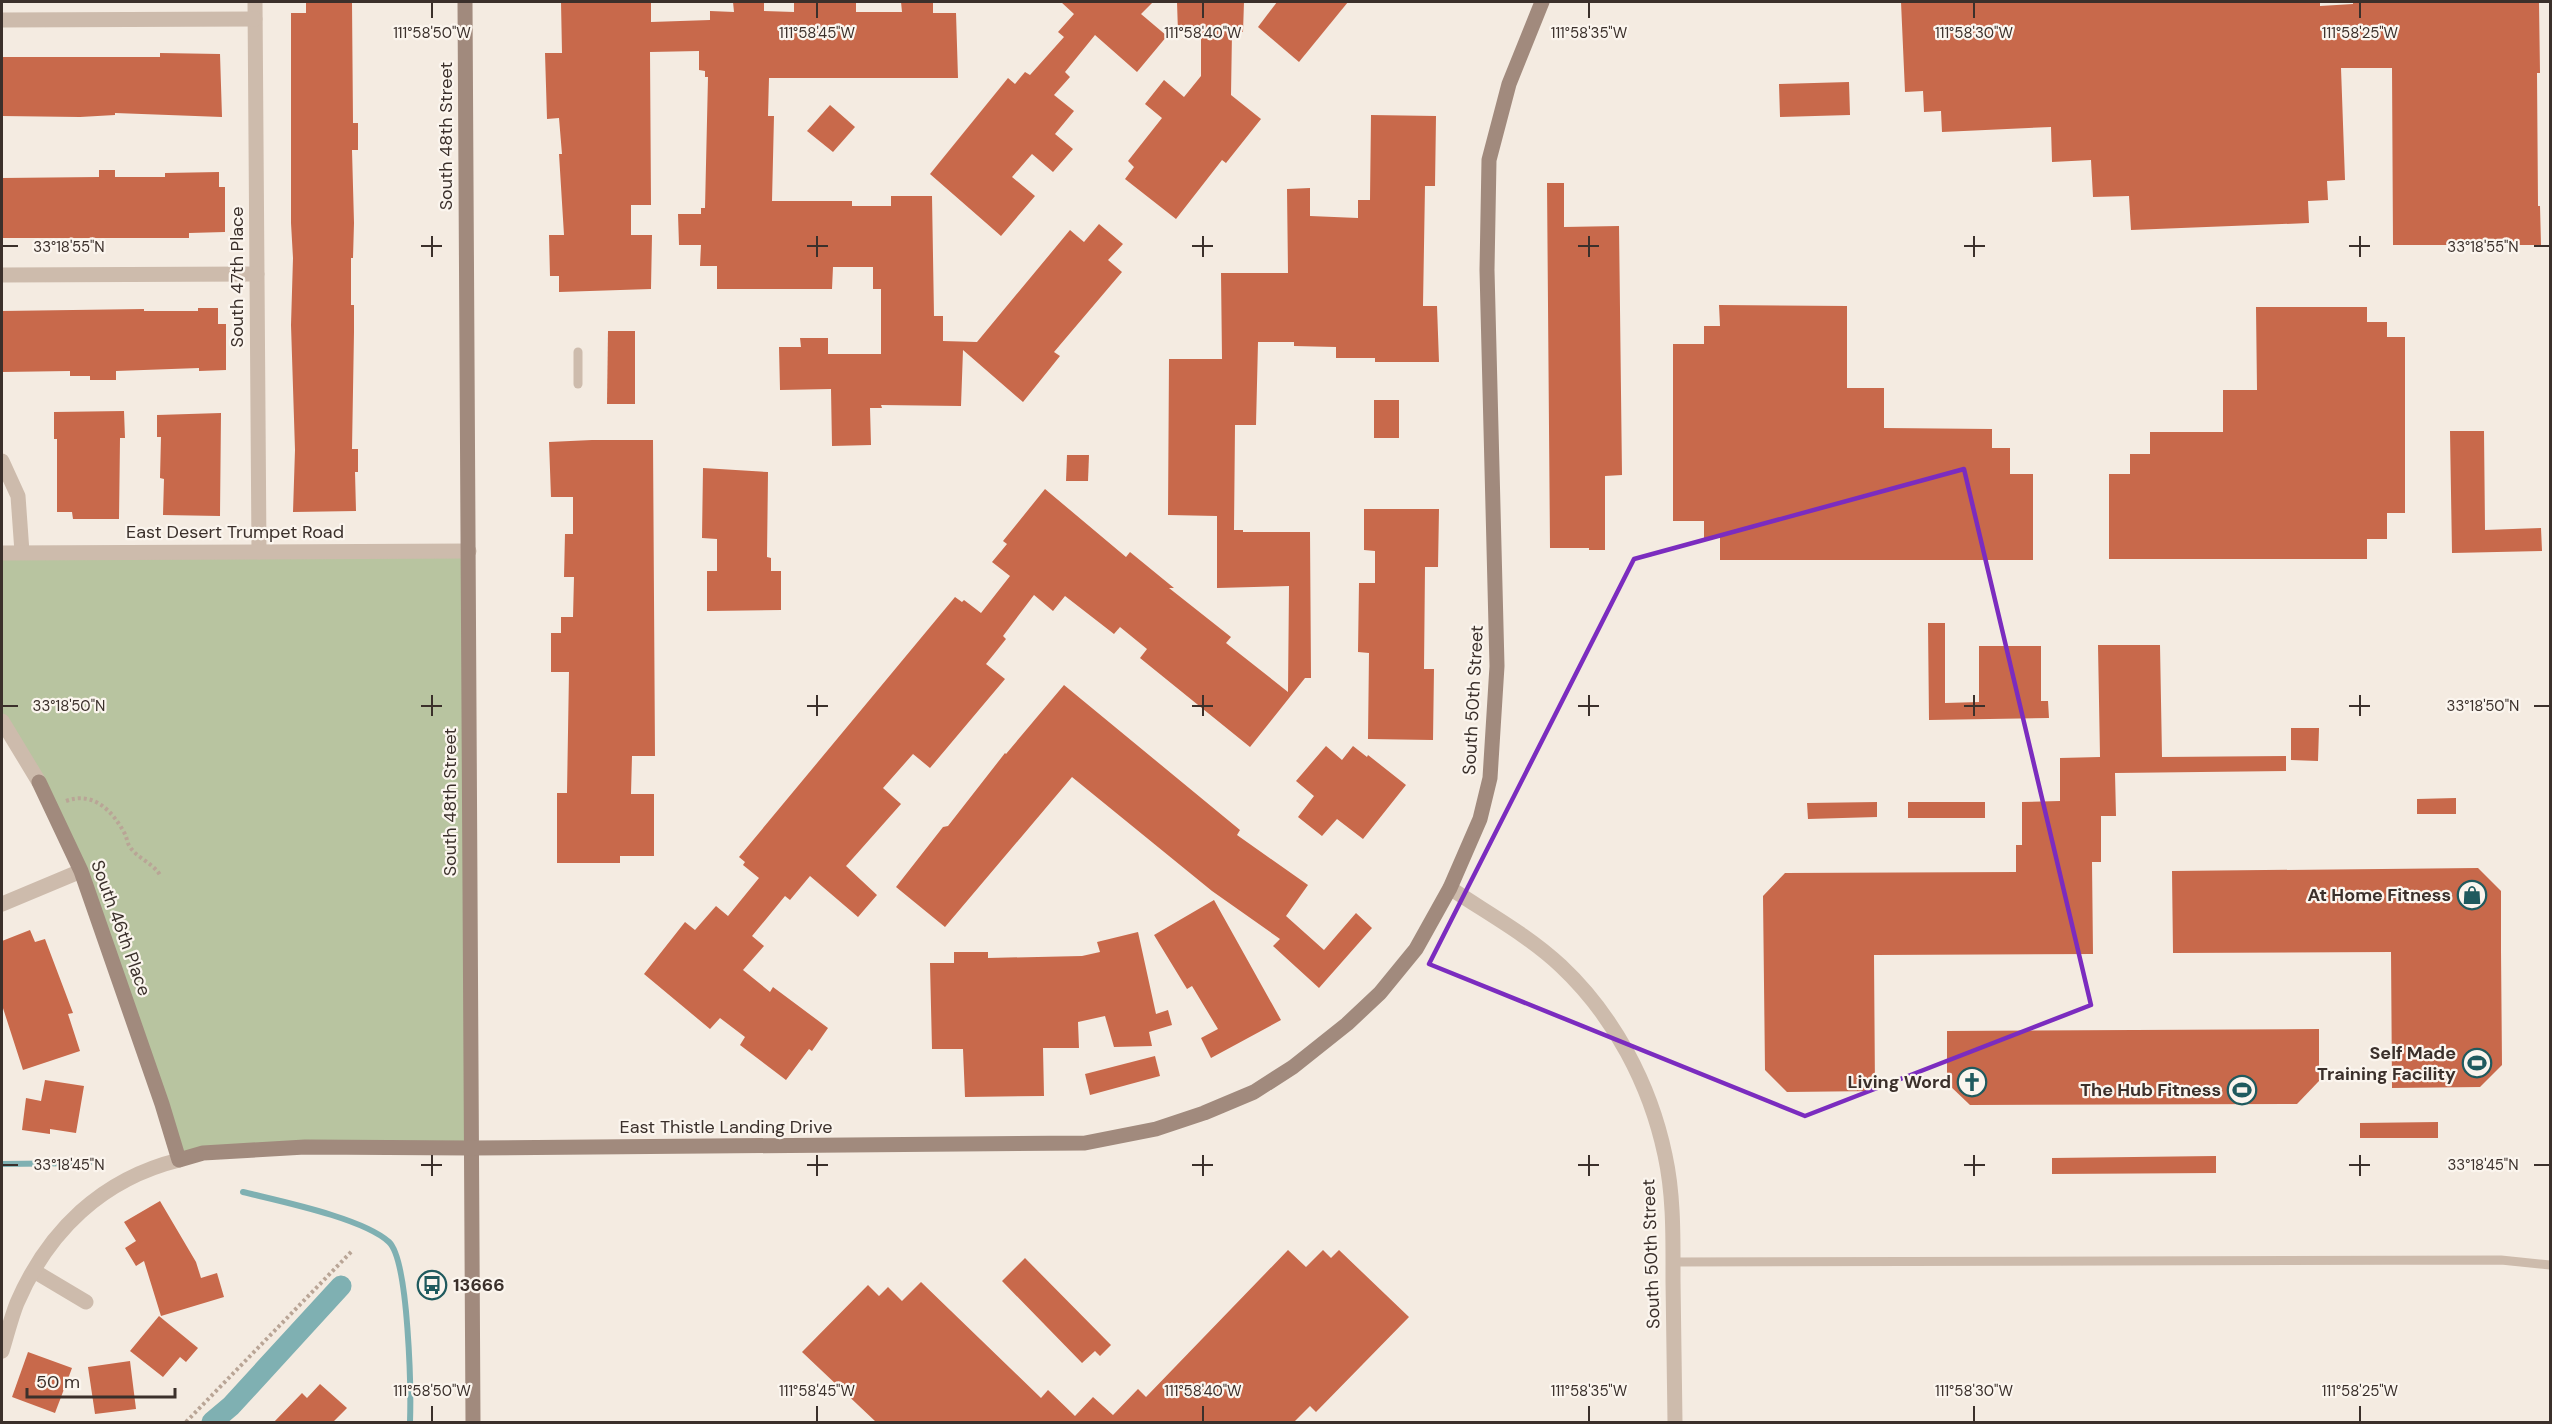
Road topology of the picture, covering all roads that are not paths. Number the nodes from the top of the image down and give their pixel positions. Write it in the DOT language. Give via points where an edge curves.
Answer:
graph roads {
  1 [pos="255,2"];
  2 [pos="465,2"];
  3 [pos="1542,2"];
  4 [pos="255,19"];
  5 [pos="2,20"];
  6 [pos="257,274"];
  7 [pos="2,275"];
  8 [pos="578,352"];
  9 [pos="578,384"];
  10 [pos="2,461"];
  11 [pos="469,550"];
  12 [pos="22,552"];
  13 [pos="259,552"];
  14 [pos="2,553"];
  15 [pos="2,720"];
  16 [pos="81,871"];
  17 [pos="1450,888"];
  18 [pos="2,904"];
  19 [pos="471,1148"];
  20 [pos="179,1160"];
  21 [pos="1673,1262"];
  22 [pos="2550,1265"];
  23 [pos="34,1271"];
  24 [pos="86,1302"];
  25 [pos="2,1351"];
  26 [pos="473,1422"];
  27 [pos="1674,1422"];
  1 -- 4 [label="street, South 47th Place"];
  2 -- 11 [label="street, South 48th Street"];
  3 -- 17 [label="street, South 50th Street" via="1509,84 1489,160 1487,270 1497,666 1490,778 1480,819"];
  4 -- 5 [label="street"];
  4 -- 6 [label="street, South 47th Place"];
  6 -- 7 [label="street"];
  6 -- 13 [label="street, South 47th Place"];
  8 -- 9 [label="lane"];
  10 -- 12 [label="street" via="18,496"];
  11 -- 13 [label="street, East Desert Trumpet Road"];
  11 -- 19 [label="street, South 48th Street"];
  12 -- 13 [label="street, East Desert Trumpet Road"];
  12 -- 14 [label="street, East Desert Trumpet Road"];
  15 -- 16 [label="street, South 46th Place" via="39,782"];
  16 -- 18 [label="street"];
  16 -- 20 [label="street, South 46th Place"];
  17 -- 19 [label="street, East Thistle Landing Drive" via="1416,949 1380,993 1347,1024 1254,1092 1156,1129 1085,1143"];
  17 -- 21 [label="street, South 50th Street" via="1560,965 1590,997 1622,1043 1648,1099 1665,1153 1673,1217"];
  19 -- 20 [label="street, East Thistle Landing Drive" via="305,1147 203,1153"];
  19 -- 26 [label="street, South 48th Street"];
  20 -- 23 [label="street, East Thistle Landing Drive" via="158,1165 106,1190 75,1215"];
  21 -- 22 [label="lane" via="2501,1260"];
  21 -- 27 [label="street, South 50th Street"];
  23 -- 24 [label="street"];
  23 -- 25 [label="street, East Thistle Landing Drive" via="17,1303"];
}
